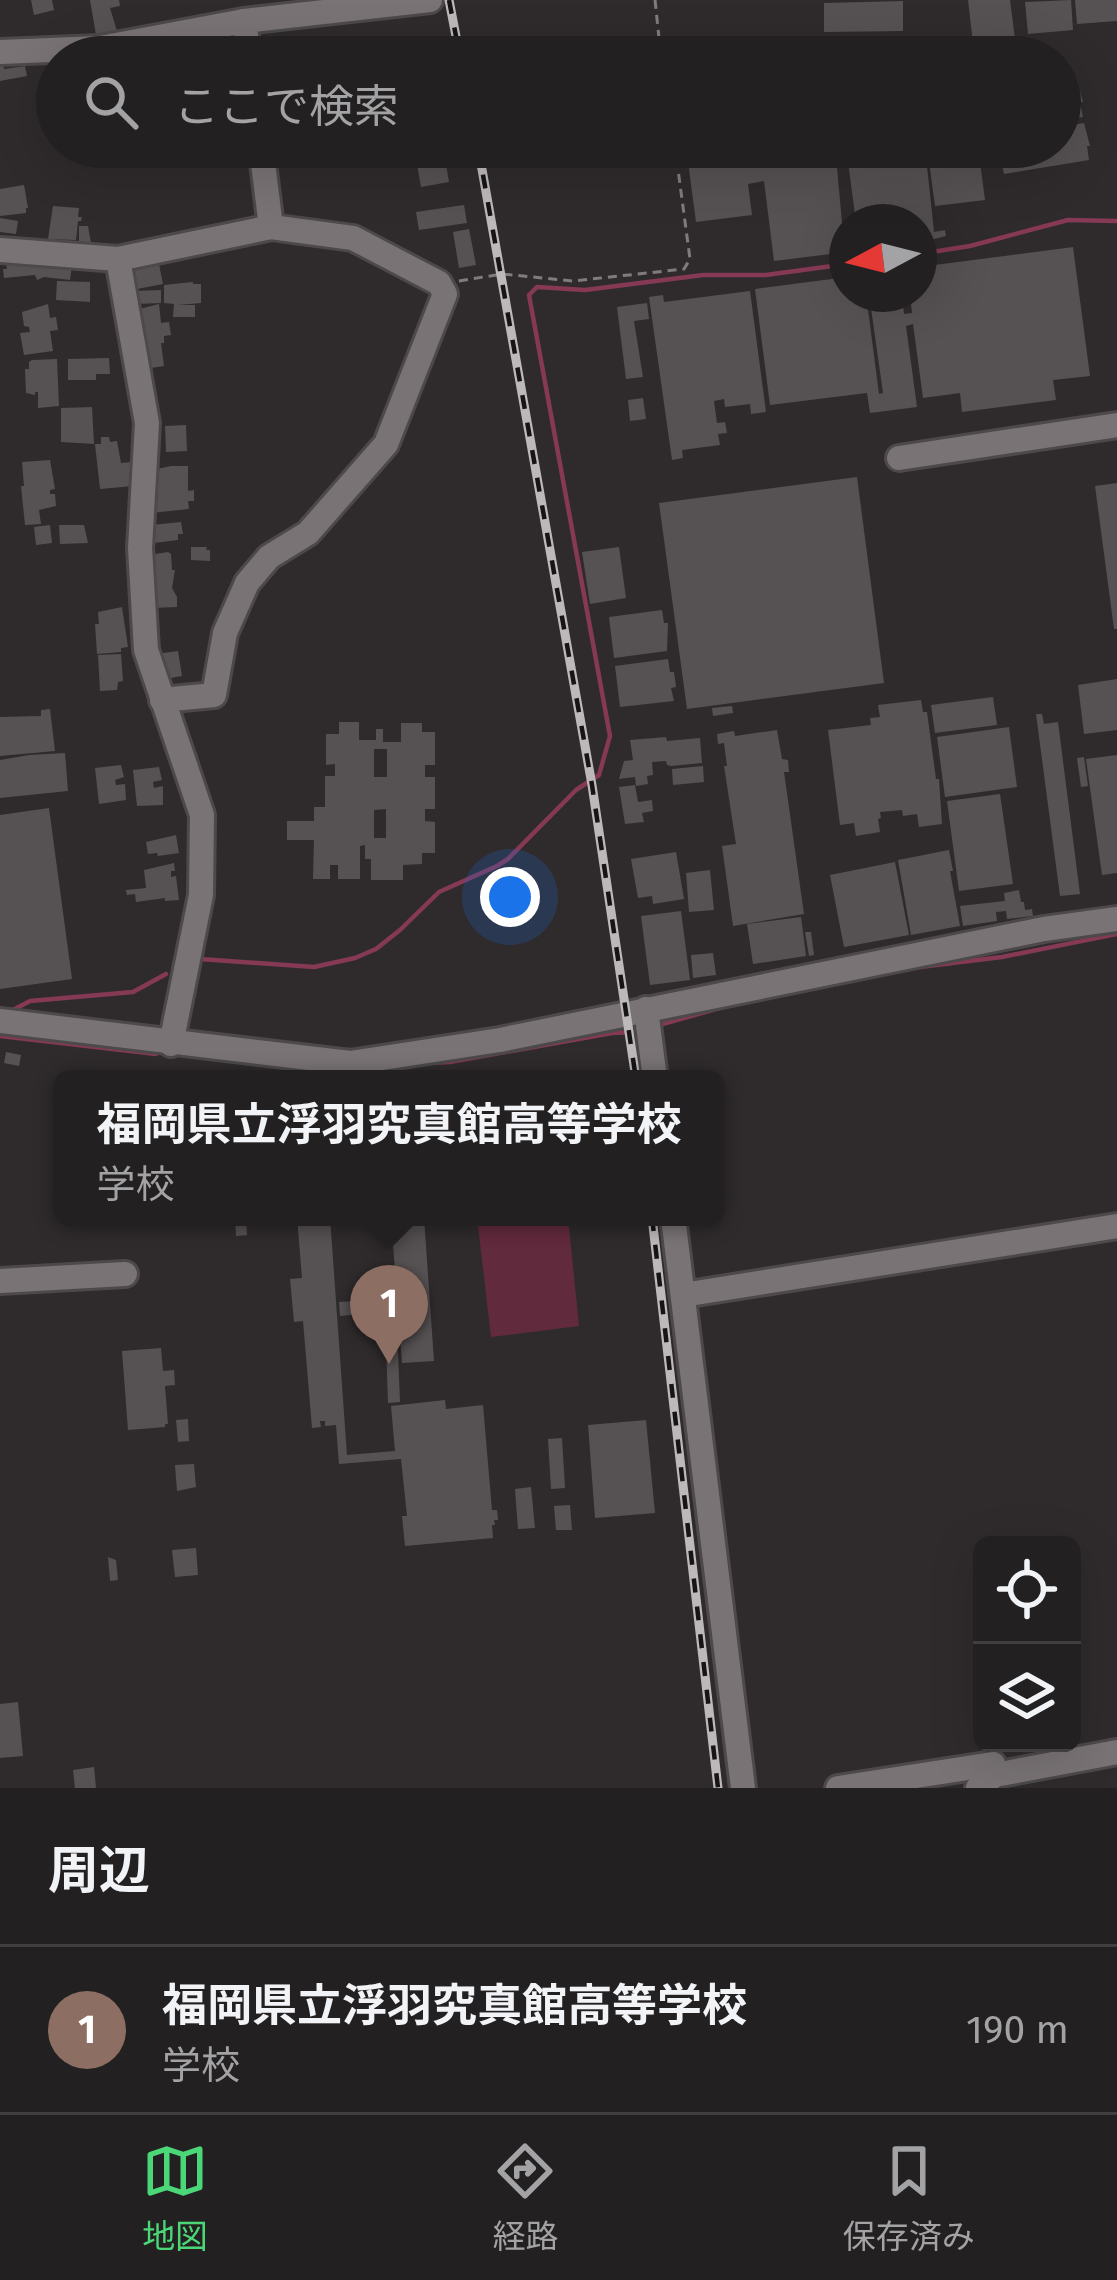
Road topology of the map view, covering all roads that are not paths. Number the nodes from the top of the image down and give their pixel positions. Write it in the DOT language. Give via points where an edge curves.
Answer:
graph roads {
  1 [pos="430,0"];
  2 [pos="244,22"];
  3 [pos="166,36"];
  4 [pos="246,36"];
  5 [pos="36,51"];
  6 [pos="0,52"];
  7 [pos="264,168"];
  8 [pos="271,226"];
  9 [pos="0,250"];
  10 [pos="118,259"];
  11 [pos="1117,425"];
  12 [pos="899,458"];
  13 [pos="162,700"];
  14 [pos="1117,919"];
  15 [pos="646,1009"];
  16 [pos="0,1021"];
  17 [pos="171,1044"];
  18 [pos="654,1070"];
  19 [pos="674,1226"];
  20 [pos="1117,1226"];
  21 [pos="125,1274"];
  22 [pos="0,1281"];
  23 [pos="683,1295"];
  24 [pos="1117,1752"];
  25 [pos="986,1782"];
  26 [pos="743,1788"];
  27 [pos="838,1788"];
  1 -- 2 [label="street"];
  2 -- 3 [label="street"];
  2 -- 4 [label="street"];
  5 -- 6 [label="street"];
  7 -- 8 [label="street"];
  8 -- 10 [label="street"];
  8 -- 13 [label="street" via="353,238 440,283 445,294 386,444 308,533 268,557 247,584 225,633 214,695"];
  9 -- 10 [label="street"];
  10 -- 13 [label="street" via="148,423 140,548 146,650"];
  11 -- 12 [label="street"];
  13 -- 17 [label="street" via="202,814 200,896"];
  14 -- 15 [label="street"];
  15 -- 17 [label="street" via="350,1063"];
  15 -- 18 [label="street"];
  16 -- 17 [label="street"];
  19 -- 23 [label="street"];
  20 -- 23 [label="street"];
  21 -- 22 [label="street"];
  23 -- 26 [label="street"];
  24 -- 25 [label="street"];
  25 -- 27 [label="street" via="993,1764"];
}
